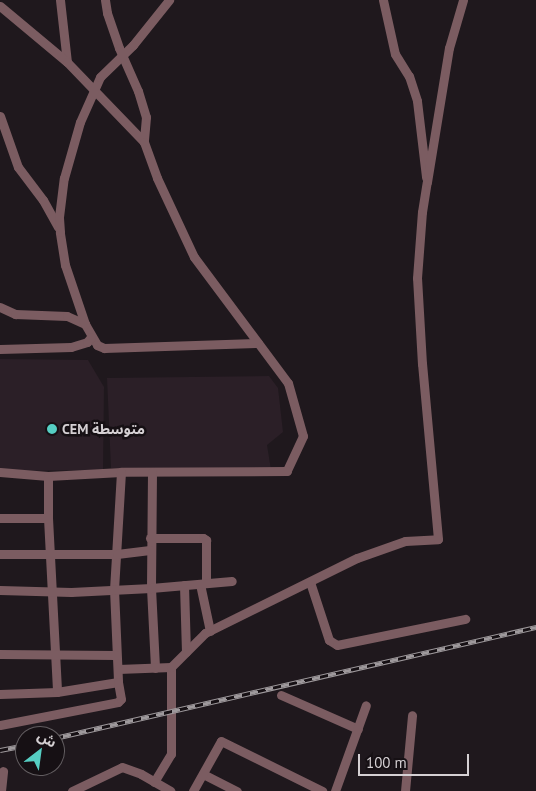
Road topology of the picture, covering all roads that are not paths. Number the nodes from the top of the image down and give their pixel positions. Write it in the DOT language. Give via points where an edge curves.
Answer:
graph roads {
  1 [pos="60,0"];
  2 [pos="100,0"];
  3 [pos="105,0"];
  4 [pos="169,0"];
  5 [pos="383,0"];
  6 [pos="463,0"];
  7 [pos="0,6"];
  8 [pos="107,13"];
  9 [pos="122,56"];
  10 [pos="67,62"];
  11 [pos="94,89"];
  12 [pos="0,116"];
  13 [pos="144,142"];
  14 [pos="427,182"];
  15 [pos="60,232"];
  16 [pos="0,307"];
  17 [pos="85,324"];
  18 [pos="91,337"];
  19 [pos="258,343"];
  20 [pos="0,349"];
  21 [pos="0,472"];
  22 [pos="121,472"];
  23 [pos="152,472"];
  24 [pos="48,476"];
  25 [pos="0,518"];
  26 [pos="48,518"];
  27 [pos="150,538"];
  28 [pos="150,550"];
  29 [pos="0,554"];
  30 [pos="117,554"];
  31 [pos="51,555"];
  32 [pos="232,580"];
  33 [pos="310,582"];
  34 [pos="203,583"];
  35 [pos="184,585"];
  36 [pos="151,588"];
  37 [pos="114,589"];
  38 [pos="0,590"];
  39 [pos="52,591"];
  40 [pos="465,619"];
  41 [pos="210,631"];
  42 [pos="186,652"];
  43 [pos="0,654"];
  44 [pos="56,654"];
  45 [pos="116,655"];
  46 [pos="171,667"];
  47 [pos="155,668"];
  48 [pos="118,669"];
  49 [pos="118,682"];
  50 [pos="57,692"];
  51 [pos="0,694"];
  52 [pos="282,695"];
  53 [pos="366,705"];
  54 [pos="412,715"];
  55 [pos="0,725"];
  56 [pos="358,728"];
  57 [pos="3,771"];
  58 [pos="203,774"];
  59 [pos="154,782"];
  60 [pos="1,791"];
  61 [pos="72,791"];
  62 [pos="170,791"];
  63 [pos="193,791"];
  64 [pos="236,791"];
  65 [pos="320,791"];
  66 [pos="335,791"];
  67 [pos="405,791"];
  1 -- 10 [label="street"];
  2 -- 8 [label="street"];
  3 -- 8 [label="street"];
  4 -- 9 [label="street"];
  5 -- 14 [label="street" via="396,54 409,76 417,101"];
  6 -- 14 [label="street" via="449,48"];
  7 -- 10 [label="street"];
  8 -- 9 [label="street"];
  9 -- 11 [label="street" via="100,77"];
  9 -- 13 [label="street" via="146,117"];
  10 -- 11 [label="street"];
  11 -- 13 [label="street"];
  11 -- 15 [label="street" via="80,122 64,178"];
  12 -- 15 [label="street" via="18,168 44,200"];
  13 -- 19 [label="street" via="157,178 194,256"];
  14 -- 33 [label="street" via="417,278 438,539 405,541 357,558"];
  15 -- 17 [label="street" via="65,265"];
  16 -- 17 [label="street" via="15,314 66,316"];
  17 -- 18 [label="street"];
  18 -- 19 [label="street" via="97,346 111,348"];
  18 -- 20 [label="street" via="87,342 72,347"];
  19 -- 23 [label="street" via="288,383 303,436 287,471"];
  21 -- 24 [label="street"];
  22 -- 23 [label="street"];
  22 -- 24 [label="street"];
  22 -- 30 [label="street"];
  23 -- 27 [label="street"];
  24 -- 26 [label="street"];
  25 -- 26 [label="street"];
  26 -- 31 [label="street"];
  27 -- 28 [label="street"];
  27 -- 34 [label="street" via="206,540"];
  28 -- 30 [label="street"];
  28 -- 36 [label="street"];
  29 -- 31 [label="street"];
  30 -- 31 [label="street"];
  30 -- 37 [label="street"];
  31 -- 39 [label="street"];
  32 -- 34 [label="street"];
  33 -- 40 [label="street" via="329,640 337,644"];
  33 -- 41 [label="street"];
  34 -- 35 [label="street"];
  34 -- 41 [label="street"];
  35 -- 36 [label="street"];
  35 -- 42 [label="street"];
  36 -- 37 [label="street"];
  36 -- 47 [label="street"];
  37 -- 39 [label="street"];
  37 -- 45 [label="street"];
  38 -- 39 [label="street"];
  39 -- 44 [label="street"];
  41 -- 42 [label="street"];
  42 -- 46 [label="street"];
  43 -- 44 [label="street"];
  44 -- 45 [label="street"];
  44 -- 50 [label="street"];
  45 -- 48 [label="street"];
  46 -- 47 [label="street"];
  46 -- 59 [label="street" via="171,754"];
  47 -- 48 [label="street"];
  48 -- 49 [label="street"];
  49 -- 50 [label="street"];
  49 -- 55 [label="street" via="121,699 118,702"];
  50 -- 51 [label="street"];
  52 -- 56 [label="street"];
  53 -- 56 [label="street"];
  54 -- 67 [label="street"];
  56 -- 66 [label="street"];
  57 -- 60 [label="street"];
  58 -- 63 [label="street"];
  58 -- 64 [label="street"];
  58 -- 65 [label="street" via="221,741"];
  59 -- 61 [label="street" via="122,767"];
  59 -- 62 [label="street"];
}
